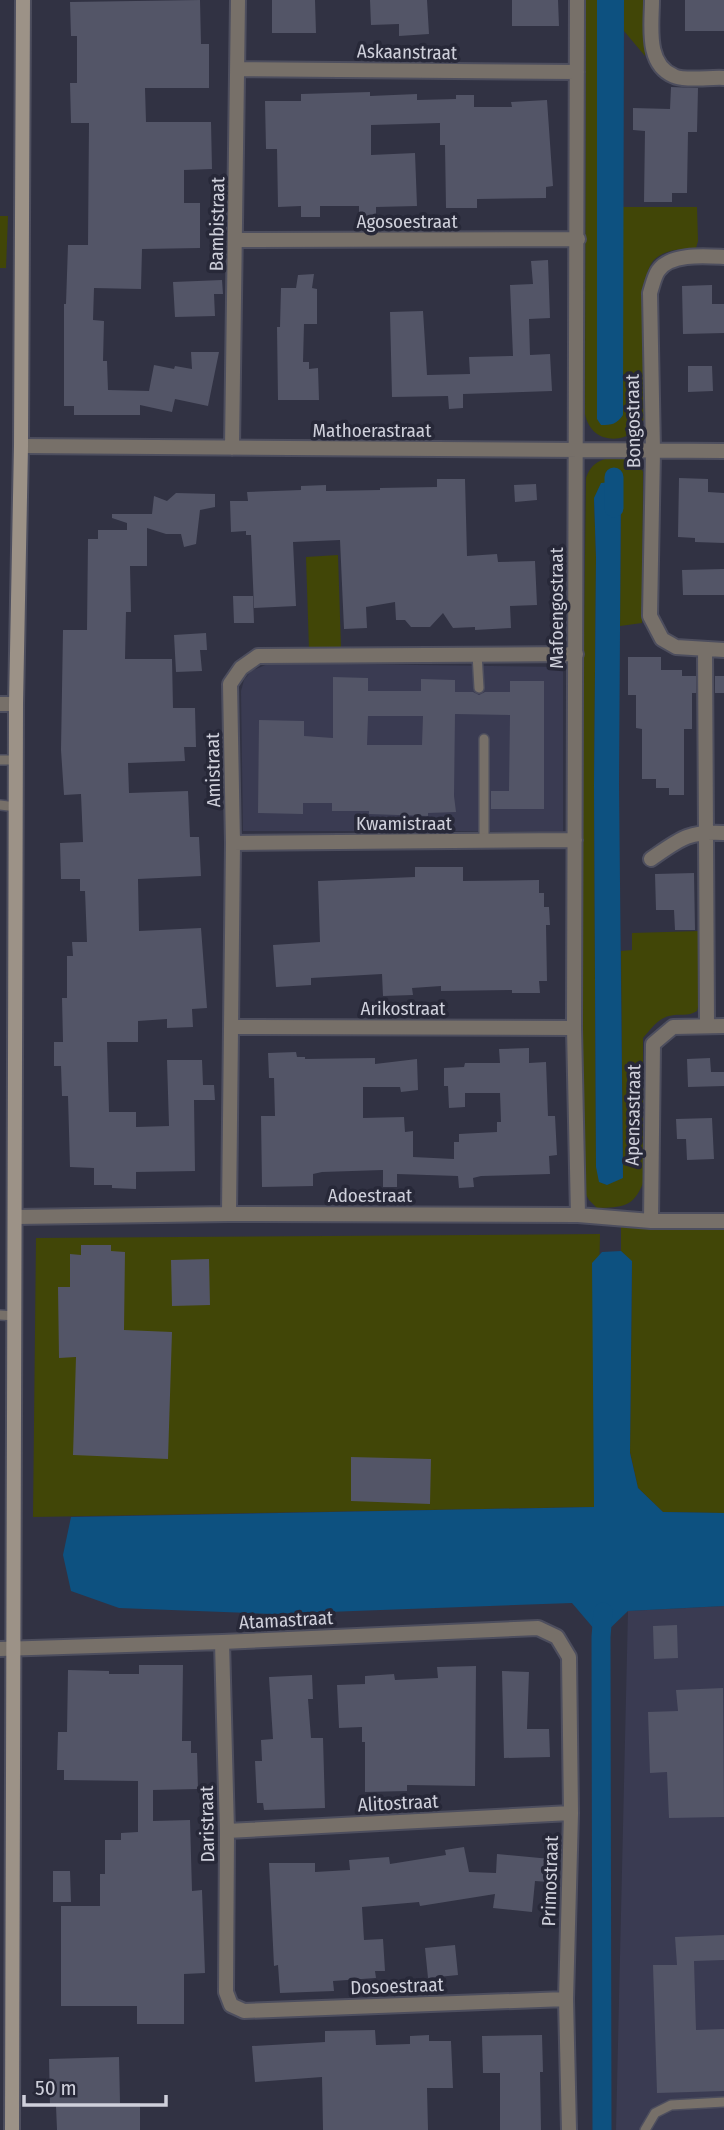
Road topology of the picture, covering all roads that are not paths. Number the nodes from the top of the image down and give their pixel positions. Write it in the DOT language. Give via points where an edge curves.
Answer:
graph roads {
  1 [pos="23,0"];
  2 [pos="238,0"];
  3 [pos="577,0"];
  4 [pos="652,0"];
  5 [pos="238,69"];
  6 [pos="577,72"];
  7 [pos="724,78"];
  8 [pos="578,239"];
  9 [pos="236,240"];
  10 [pos="724,257"];
  11 [pos="21,446"];
  12 [pos="232,448"];
  13 [pos="576,450"];
  14 [pos="653,451"];
  15 [pos="724,451"];
  16 [pos="705,649"];
  17 [pos="724,650"];
  18 [pos="477,654"];
  19 [pos="576,654"];
  20 [pos="479,688"];
  21 [pos="0,704"];
  22 [pos="16,704"];
  23 [pos="484,739"];
  24 [pos="0,760"];
  25 [pos="16,760"];
  26 [pos="0,805"];
  27 [pos="16,807"];
  28 [pos="706,832"];
  29 [pos="724,833"];
  30 [pos="575,840"];
  31 [pos="484,841"];
  32 [pos="233,843"];
  33 [pos="652,859"];
  34 [pos="707,1026"];
  35 [pos="724,1026"];
  36 [pos="232,1027"];
  37 [pos="573,1028"];
  38 [pos="229,1213"];
  39 [pos="578,1215"];
  40 [pos="15,1217"];
  41 [pos="724,1221"];
  42 [pos="651,1222"];
  43 [pos="8,1316"];
  44 [pos="557,1637"];
  45 [pos="222,1642"];
  46 [pos="7,1649"];
  47 [pos="572,1813"];
  48 [pos="227,1831"];
  49 [pos="566,1999"];
  50 [pos="231,2005"];
  51 [pos="724,2102"];
  52 [pos="12,2130"];
  53 [pos="569,2130"];
  54 [pos="645,2130"];
  1 -- 11 [label="street"];
  2 -- 5 [label="street, Bambistraat"];
  3 -- 6 [label="street, Mafoengostraat"];
  4 -- 7 [label="street" via="652,48 659,65 675,77"];
  5 -- 6 [label="street, Askaanstraat"];
  5 -- 9 [label="street, Bambistraat"];
  6 -- 8 [label="street, Mafoengostraat"];
  8 -- 9 [label="street, Agosoestraat"];
  8 -- 13 [label="street, Mafoengostraat"];
  9 -- 12 [label="street, Bambistraat"];
  10 -- 14 [label="street, Bongostraat" via="674,260 658,270 650,293"];
  11 -- 12 [label="street, Mathoerastraat"];
  11 -- 22 [label="street"];
  12 -- 13 [label="street, Mathoerastraat"];
  13 -- 14 [label="street, Mathoerastraat"];
  13 -- 19 [label="street, Mafoengostraat"];
  14 -- 15 [label="street, Mathoerastraat"];
  14 -- 16 [label="street, Bongostraat" via="650,616 662,639 676,648"];
  16 -- 17 [label="street"];
  16 -- 28 [label="street"];
  18 -- 19 [label="street, Amistraat"];
  18 -- 20 [label="lane"];
  18 -- 32 [label="street, Amistraat" via="258,656 241,668 230,684"];
  19 -- 30 [label="street, Mafoengostraat"];
  21 -- 22 [label="street"];
  22 -- 25 [label="street"];
  23 -- 31 [label="lane"];
  24 -- 25 [label="lane"];
  25 -- 27 [label="street"];
  26 -- 27 [label="lane"];
  27 -- 40 [label="street"];
  28 -- 29 [label="street"];
  28 -- 33 [label="street" via="683,836"];
  28 -- 34 [label="street"];
  30 -- 31 [label="street, Kwamistraat"];
  30 -- 37 [label="street, Mafoengostraat"];
  31 -- 32 [label="street, Kwamistraat"];
  32 -- 36 [label="street, Amistraat"];
  34 -- 35 [label="street, Apensastraat"];
  34 -- 42 [label="street, Apensastraat" via="673,1027 653,1044"];
  36 -- 37 [label="street, Arikostraat"];
  36 -- 38 [label="street, Amistraat"];
  37 -- 39 [label="street, Mafoengostraat"];
  38 -- 39 [label="street, Adoestraat"];
  38 -- 40 [label="street, Adoestraat"];
  39 -- 42 [label="street, Adoestraat"];
  40 -- 43 [label="street"];
  41 -- 42 [label="street, Adoestraat"];
  43 -- 46 [label="street"];
  44 -- 45 [label="street, Atamastraat" via="538,1628"];
  44 -- 47 [label="street, Primostraat" via="569,1657"];
  45 -- 46 [label="street, Atamastraat"];
  45 -- 48 [label="street, Daristraat"];
  46 -- 52 [label="street"];
  47 -- 48 [label="street, Alitostraat"];
  47 -- 49 [label="street, Primostraat"];
  48 -- 50 [label="street, Daristraat" via="226,1992"];
  49 -- 50 [label="street, Dosoestraat" via="244,2011"];
  49 -- 53 [label="street, Primostraat"];
  51 -- 54 [label="lane" via="671,2105 655,2113"];
}
